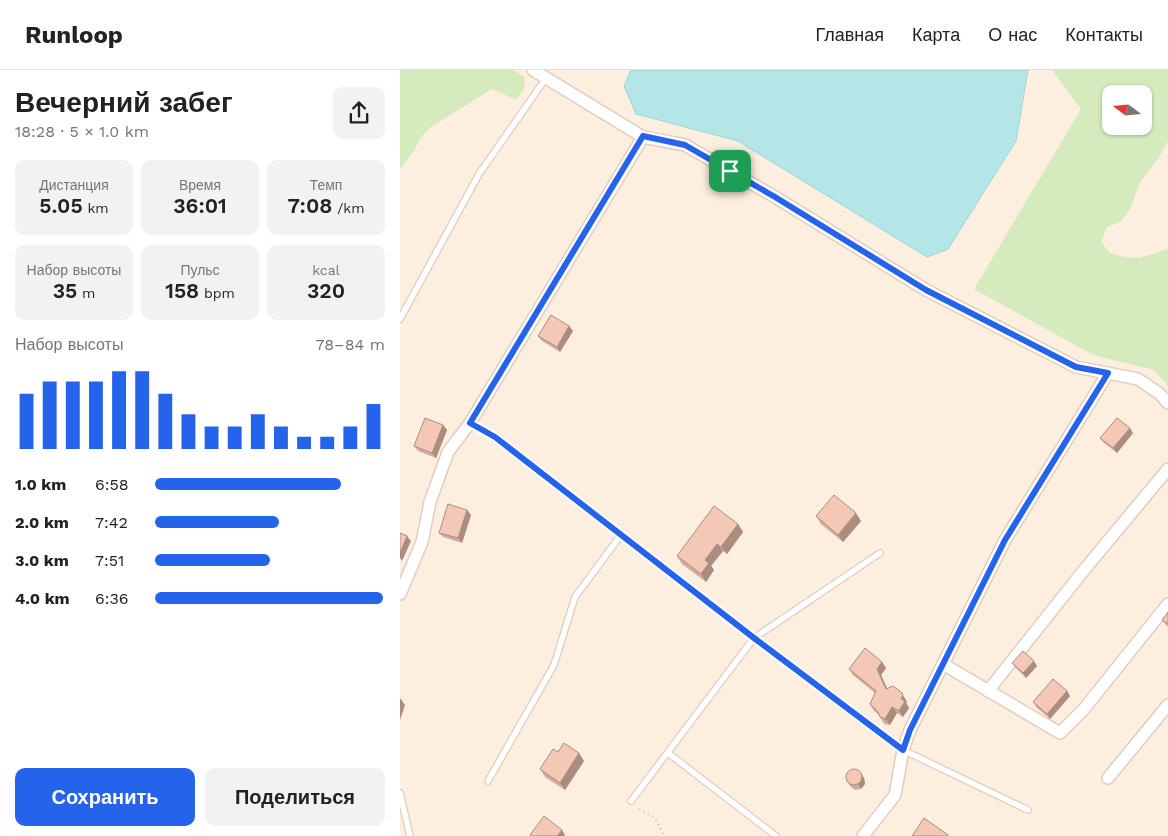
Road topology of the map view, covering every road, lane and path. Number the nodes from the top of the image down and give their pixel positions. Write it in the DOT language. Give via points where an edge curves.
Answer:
graph roads {
  1 [pos="533,70"];
  2 [pos="546,78"];
  3 [pos="643,136"];
  4 [pos="400,320"];
  5 [pos="1108,373"];
  6 [pos="1168,403"];
  7 [pos="470,423"];
  8 [pos="1168,469"];
  9 [pos="621,535"];
  10 [pos="880,553"];
  11 [pos="400,594"];
  12 [pos="1168,604"];
  13 [pos="754,638"];
  14 [pos="943,664"];
  15 [pos="988,691"];
  16 [pos="1168,705"];
  17 [pos="903,750"];
  18 [pos="668,753"];
  19 [pos="1108,778"];
  20 [pos="488,780"];
  21 [pos="400,792"];
  22 [pos="631,801"];
  23 [pos="639,809"];
  24 [pos="1028,810"];
  25 [pos="410,836"];
  26 [pos="664,836"];
  27 [pos="776,836"];
  28 [pos="862,836"];
  1 -- 2 [label="street"];
  2 -- 3 [label="street"];
  2 -- 4 [label="lane" via="479,174"];
  3 -- 5 [label="street" via="685,145 926,290 1076,367"];
  3 -- 7 [label="street"];
  5 -- 6 [label="street" via="1138,379"];
  5 -- 14 [label="street" via="1005,540"];
  7 -- 9 [label="lane" via="495,437"];
  7 -- 11 [label="street" via="448,452 430,502 422,542"];
  8 -- 15 [label="street"];
  9 -- 13 [label="lane"];
  9 -- 20 [label="lane" via="575,597 554,665"];
  10 -- 13 [label="lane"];
  12 -- 15 [label="street" via="1084,709 1060,733"];
  13 -- 17 [label="lane"];
  13 -- 18 [label="lane"];
  14 -- 15 [label="street"];
  14 -- 17 [label="street"];
  16 -- 19 [label="street"];
  17 -- 24 [label="lane"];
  17 -- 28 [label="street" via="894,795"];
  18 -- 22 [label="lane"];
  18 -- 27 [label="lane"];
  21 -- 25 [label="lane"];
  23 -- 26 [label="path" via="655,818"];
}
